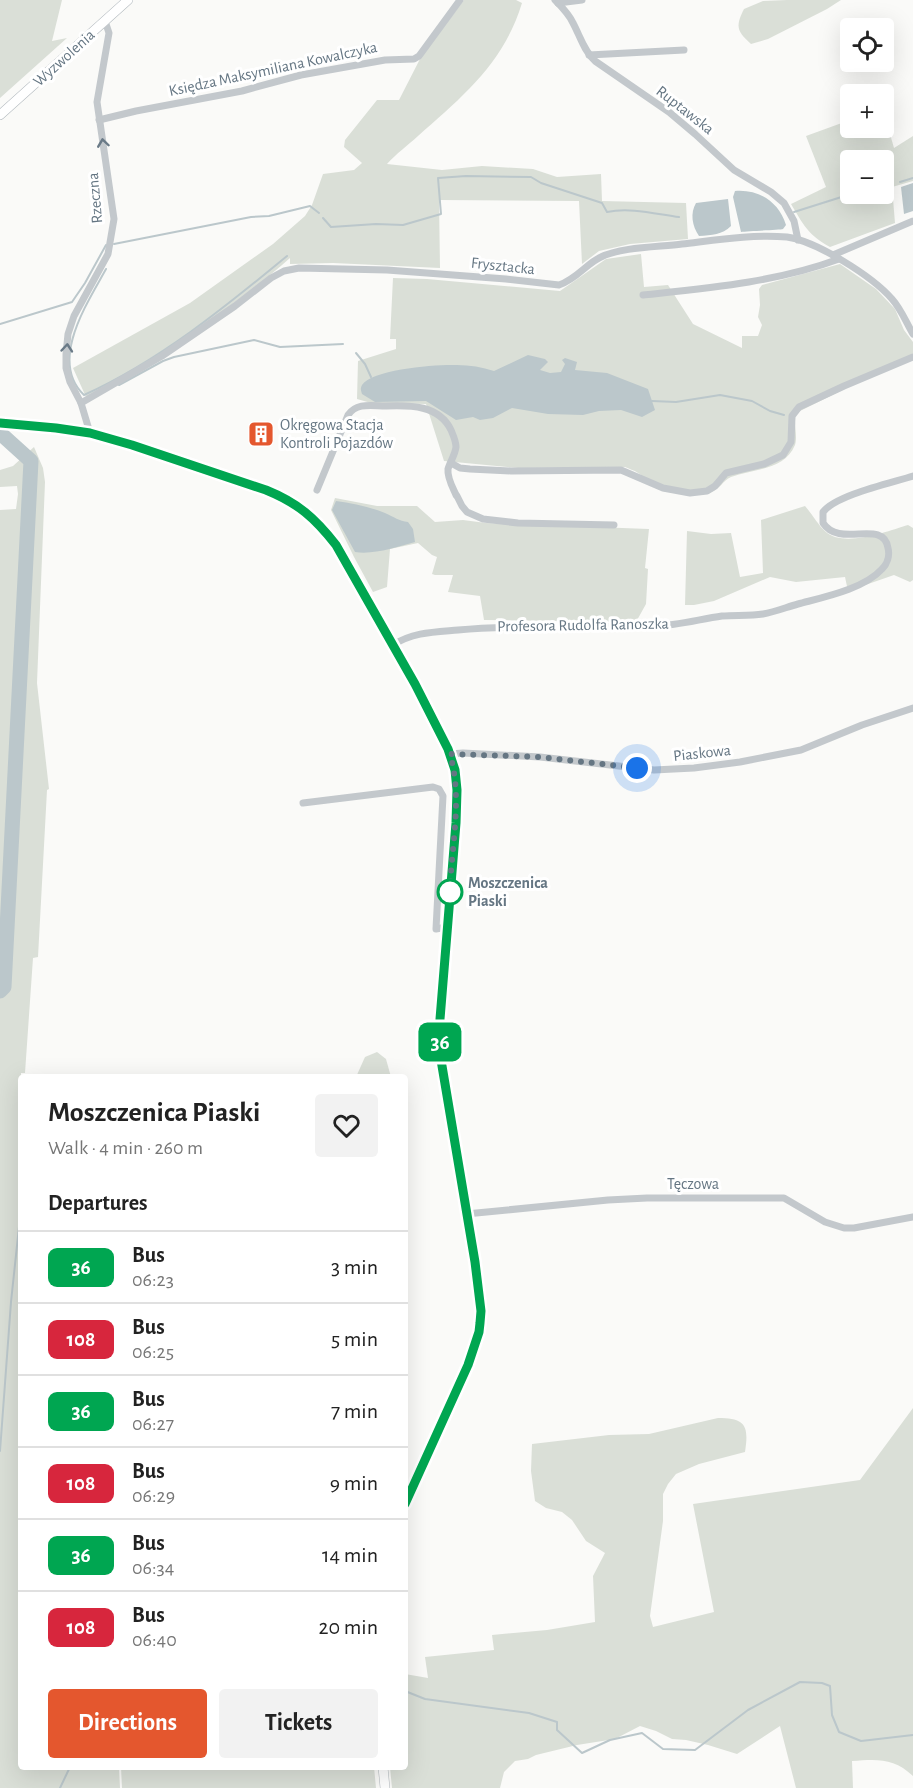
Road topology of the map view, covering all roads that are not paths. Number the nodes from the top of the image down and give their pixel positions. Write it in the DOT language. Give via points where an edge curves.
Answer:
graph roads {
  1 [pos="128,0"];
  2 [pos="460,0"];
  3 [pos="582,0"];
  4 [pos="556,1"];
  5 [pos="105,21"];
  6 [pos="684,50"];
  7 [pos="589,55"];
  8 [pos="0,115"];
  9 [pos="99,120"];
  10 [pos="913,221"];
  11 [pos="798,240"];
  12 [pos="836,257"];
  13 [pos="643,295"];
  14 [pos="913,334"];
  15 [pos="913,357"];
  16 [pos="81,403"];
  17 [pos="4,424"];
  18 [pos="90,433"];
  19 [pos="451,463"];
  20 [pos="913,476"];
  21 [pos="317,490"];
  22 [pos="614,525"];
  23 [pos="393,645"];
  24 [pos="913,708"];
  25 [pos="450,754"];
  26 [pos="303,803"];
  27 [pos="447,927"];
  28 [pos="466,1214"];
  29 [pos="913,1217"];
  30 [pos="408,1497"];
  31 [pos="383,1770"];
  32 [pos="385,1788"];
  1 -- 5 [label="street, Wyzwolenia"];
  2 -- 9 [label="street, Księdza Maksymiliana Kowalczyka" via="414,59 385,60 301,75"];
  3 -- 4 [label="street"];
  4 -- 7 [label="street, Ruptawska" via="573,21"];
  5 -- 8 [label="street, Wyzwolenia"];
  5 -- 9 [label="street, Rzeczna" via="109,33 97,102"];
  6 -- 7 [label="street"];
  7 -- 11 [label="street, Ruptawska" via="669,112 734,170 784,203"];
  16 -- 9 [label="street, Rzeczna, one-way" via="66,368 68,334 108,254 114,219"];
  10 -- 12 [label="street"];
  11 -- 12 [label="street, Frysztacka"];
  11 -- 16 [label="street, Frysztacka" via="748,236 625,250 600,257 560,285 387,270 284,271 162,356"];
  12 -- 13 [label="street" via="822,265 783,275 722,287"];
  12 -- 14 [label="street, Frysztacka" via="886,292"];
  15 -- 19 [label="street" via="799,407 792,416 791,442 783,455 764,464 729,471 706,491 672,490 621,470 479,470"];
  16 -- 18 [label="street, Rzeczna"];
  17 -- 18 [label="street"];
  18 -- 23 [label="street" via="240,481 295,504 336,545"];
  19 -- 21 [label="street" via="456,445 449,426 440,416 413,406 358,406 348,414"];
  19 -- 22 [label="street" via="448,474 465,511 472,516 518,523"];
  20 -- 23 [label="street, Profesora Rudolfa Ranoszka" via="835,503 823,512 822,519 830,531 872,533 887,543 888,558 881,571 836,593 764,614 656,626 494,626 415,634"];
  23 -- 25 [label="street"];
  24 -- 25 [label="street, Piaskowa" via="801,750 694,768 654,770 540,757"];
  25 -- 27 [label="street" via="457,790"];
  26 -- 27 [label="street" via="439,789 443,796 436,929"];
  27 -- 28 [label="street" via="440,1054"];
  28 -- 29 [label="street, Tęczowa" via="647,1198 784,1198 825,1222 844,1228"];
  28 -- 30 [label="street" via="480,1298 479,1332"];
  31 -- 32 [label="street"];
}
